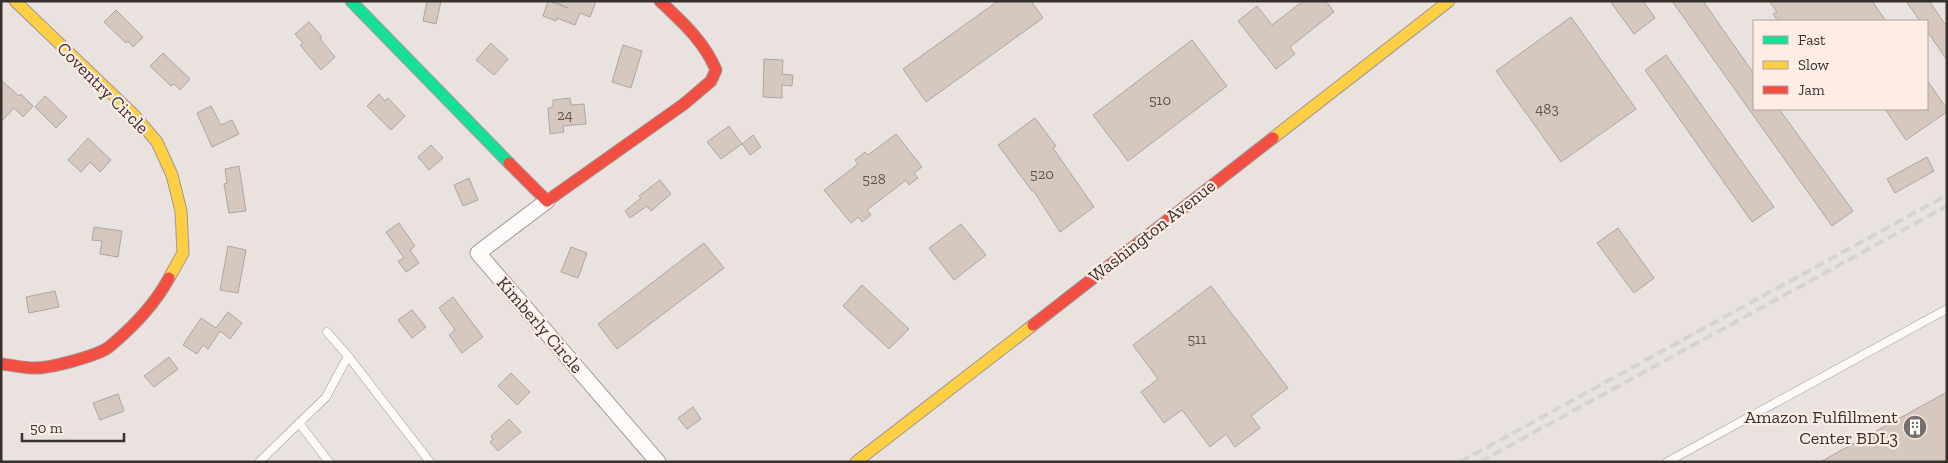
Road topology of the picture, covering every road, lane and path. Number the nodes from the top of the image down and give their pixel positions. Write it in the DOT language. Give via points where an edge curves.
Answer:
graph roads {
  1 [pos="15,1"];
  2 [pos="351,1"];
  3 [pos="660,1"];
  4 [pos="1449,1"];
  5 [pos="547,202"];
  6 [pos="1947,309"];
  7 [pos="327,332"];
  8 [pos="348,356"];
  9 [pos="1,364"];
  10 [pos="299,423"];
  11 [pos="259,462"];
  12 [pos="329,462"];
  13 [pos="430,462"];
  14 [pos="658,462"];
  15 [pos="856,462"];
  16 [pos="1667,462"];
  1 -- 9 [label="street, Coventry Circle" via="134,115 156,142 172,175 179,202 183,253 163,289 138,320 107,348 69,362 37,368"];
  2 -- 5 [label="street"];
  3 -- 5 [label="street, Kimberly Circle" via="705,46 716,70 710,81 684,104"];
  4 -- 15 [label="street, Washington Avenue"];
  5 -- 14 [label="street, Kimberly Circle" via="478,253"];
  6 -- 16 [label="lane"];
  7 -- 8 [label="lane"];
  8 -- 10 [label="lane" via="326,397"];
  8 -- 13 [label="lane"];
  10 -- 11 [label="lane"];
  10 -- 12 [label="lane"];
}
